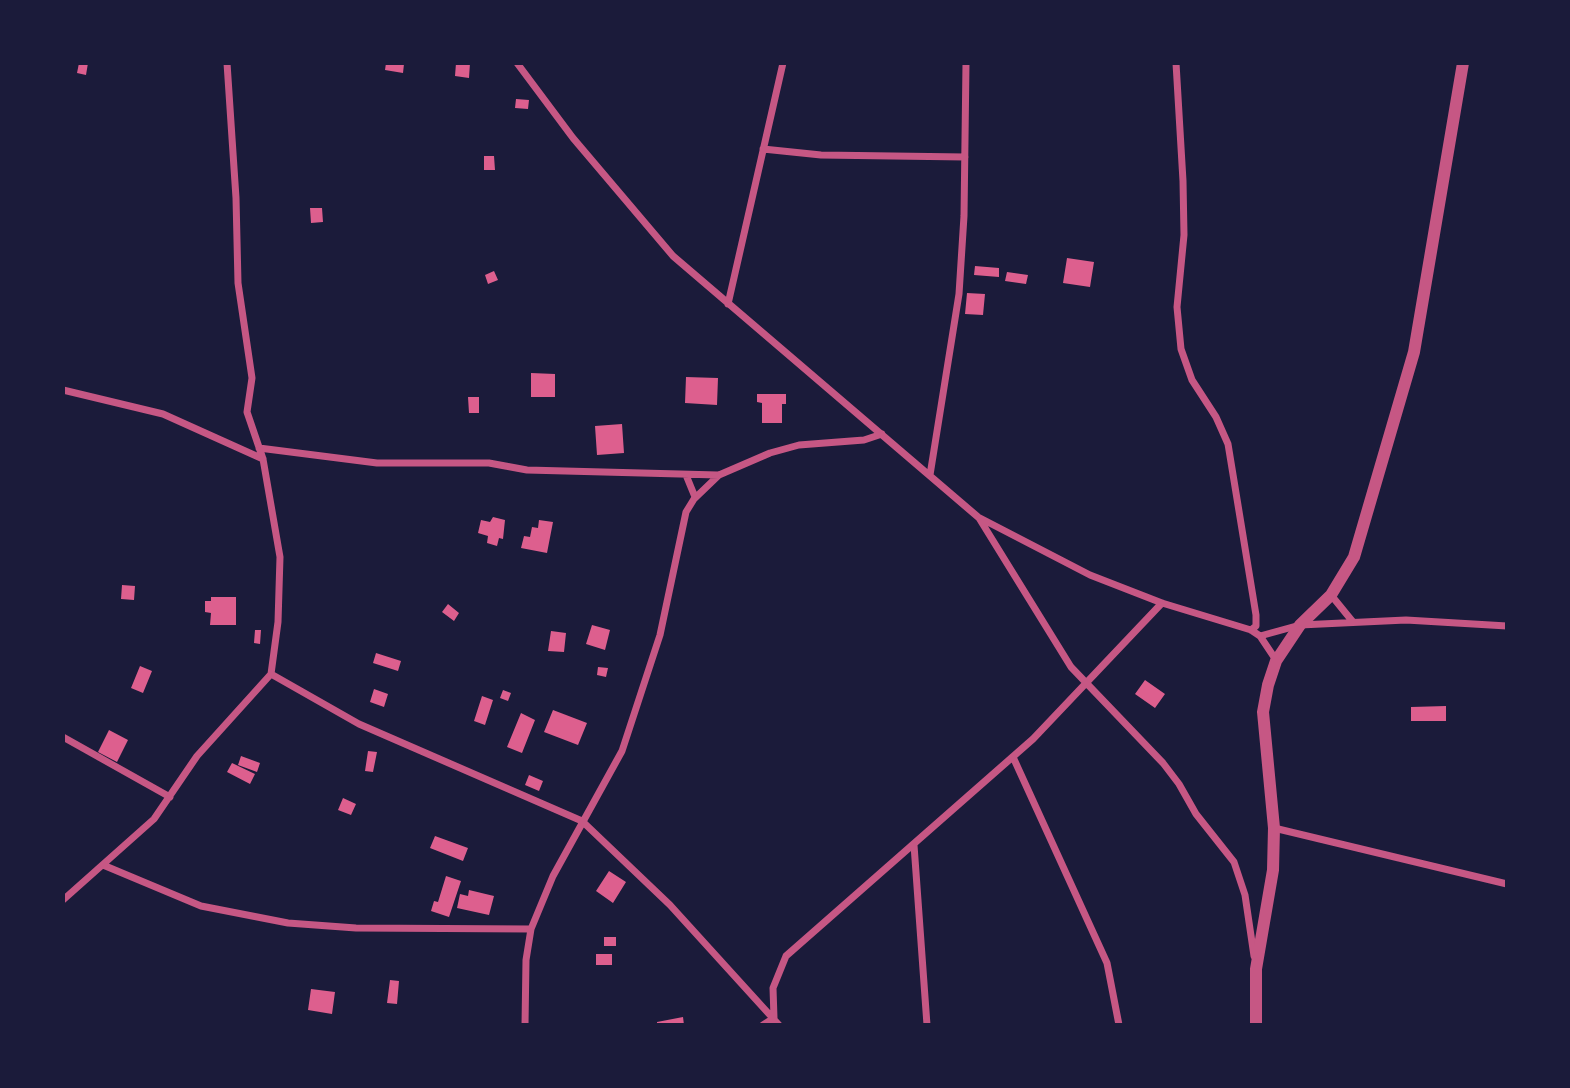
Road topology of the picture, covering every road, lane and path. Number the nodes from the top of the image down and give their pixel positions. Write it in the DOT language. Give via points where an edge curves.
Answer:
graph roads {
  1 [pos="227,63"];
  2 [pos="517,63"];
  3 [pos="783,63"];
  4 [pos="966,63"];
  5 [pos="1176,63"];
  6 [pos="1463,63"];
  7 [pos="763,149"];
  8 [pos="965,157"];
  9 [pos="728,304"];
  10 [pos="63,390"];
  11 [pos="883,434"];
  12 [pos="259,447"];
  13 [pos="263,459"];
  14 [pos="685,475"];
  15 [pos="719,475"];
  16 [pos="930,475"];
  17 [pos="695,497"];
  18 [pos="978,517"];
  19 [pos="1331,595"];
  20 [pos="1162,603"];
  21 [pos="1353,622"];
  22 [pos="1300,625"];
  23 [pos="1507,626"];
  24 [pos="1251,630"];
  25 [pos="1260,636"];
  26 [pos="1276,661"];
  27 [pos="271,674"];
  28 [pos="1086,684"];
  29 [pos="63,737"];
  30 [pos="1013,757"];
  31 [pos="170,797"];
  32 [pos="582,821"];
  33 [pos="1274,828"];
  34 [pos="914,845"];
  35 [pos="103,864"];
  36 [pos="1507,884"];
  37 [pos="63,900"];
  38 [pos="531,929"];
  39 [pos="1256,969"];
  40 [pos="774,1018"];
  41 [pos="526,1025"];
  42 [pos="763,1025"];
  43 [pos="779,1025"];
  44 [pos="926,1025"];
  45 [pos="1119,1025"];
  46 [pos="1256,1025"];
  1 -- 12 [label="street" via="237,283 252,378 247,412"];
  2 -- 9 [label="street" via="657,238"];
  3 -- 7 [label="street"];
  4 -- 8 [label="street"];
  5 -- 24 [label="street" via="1184,181 1177,307 1181,349 1192,380 1228,444 1256,615"];
  6 -- 19 [label="street" via="1414,352 1353,557"];
  7 -- 8 [label="street" via="821,155"];
  7 -- 9 [label="street"];
  8 -- 16 [label="street" via="959,294"];
  9 -- 11 [label="street"];
  10 -- 13 [label="street" via="163,414"];
  11 -- 15 [label="street" via="770,453"];
  11 -- 16 [label="street"];
  12 -- 13 [label="street"];
  12 -- 14 [label="street" via="377,463 489,463 527,470"];
  13 -- 27 [label="street" via="280,557"];
  14 -- 15 [label="street"];
  14 -- 17 [label="street"];
  15 -- 17 [label="street"];
  16 -- 18 [label="street"];
  17 -- 32 [label="street" via="686,512 660,635 622,751"];
  18 -- 20 [label="street" via="1090,575"];
  18 -- 28 [label="street" via="1041,622"];
  19 -- 21 [label="street"];
  19 -- 22 [label="street"];
  20 -- 24 [label="street"];
  20 -- 28 [label="street"];
  21 -- 22 [label="street"];
  21 -- 23 [label="street"];
  22 -- 25 [label="street"];
  22 -- 26 [label="street"];
  24 -- 25 [label="street"];
  25 -- 26 [label="street"];
  26 -- 33 [label="street" via="1263,712"];
  27 -- 31 [label="street" via="197,757"];
  27 -- 32 [label="street" via="359,724"];
  28 -- 30 [label="street"];
  28 -- 39 [label="street" via="1163,763 1195,814 1234,862 1245,895"];
  29 -- 31 [label="street"];
  30 -- 34 [label="street"];
  30 -- 45 [label="street" via="1107,963"];
  31 -- 35 [label="street" via="154,818"];
  32 -- 38 [label="street"];
  32 -- 40 [label="street" via="670,905"];
  33 -- 36 [label="street"];
  33 -- 39 [label="street" via="1273,870"];
  34 -- 40 [label="street" via="786,956 773,988"];
  34 -- 44 [label="street"];
  35 -- 37 [label="street"];
  35 -- 38 [label="street" via="201,906 288,923"];
  38 -- 41 [label="street"];
  39 -- 46 [label="street"];
  40 -- 42 [label="street"];
  40 -- 43 [label="street"];
}
